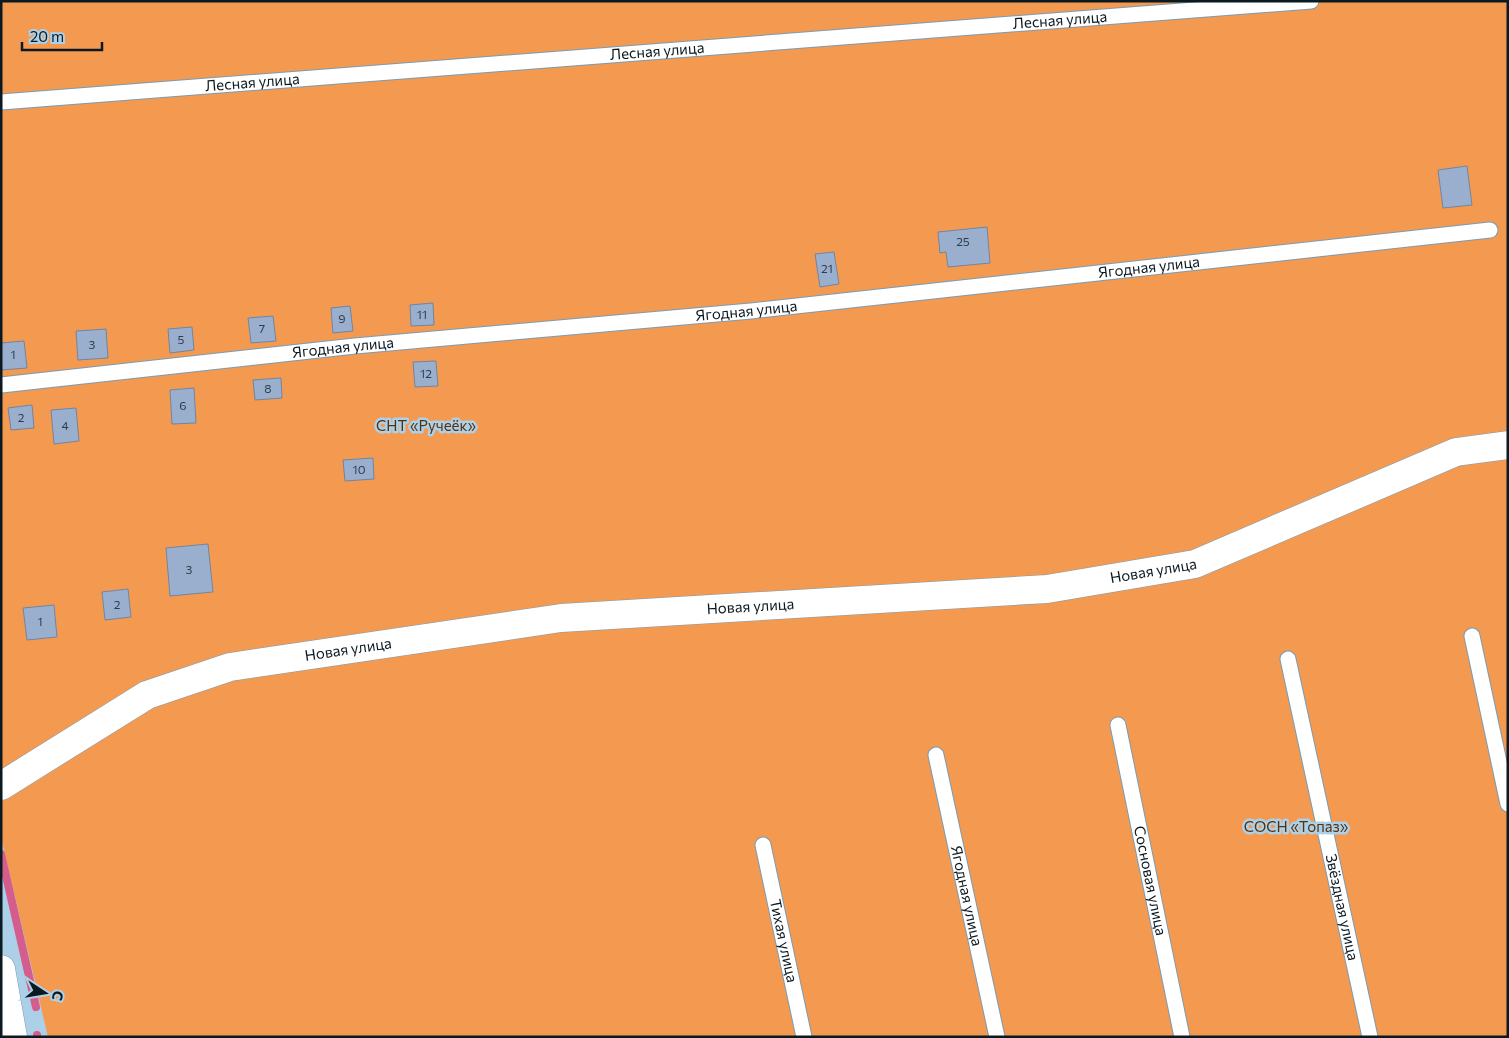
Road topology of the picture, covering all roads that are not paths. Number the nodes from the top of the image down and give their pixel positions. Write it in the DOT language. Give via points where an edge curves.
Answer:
graph roads {
  1 [pos="1311,1"];
  2 [pos="1,102"];
  3 [pos="1490,230"];
  4 [pos="1,385"];
  5 [pos="1508,444"];
  6 [pos="1472,636"];
  7 [pos="1288,659"];
  8 [pos="1118,725"];
  9 [pos="936,755"];
  10 [pos="1,786"];
  11 [pos="1508,804"];
  12 [pos="763,845"];
  13 [pos="1,969"];
  14 [pos="13,1037"];
  15 [pos="804,1037"];
  16 [pos="997,1037"];
  17 [pos="1182,1037"];
  18 [pos="1370,1037"];
  1 -- 2 [label="lane, Лесная улица"];
  3 -- 4 [label="lane, Ягодная улица" via="751,311 355,346"];
  5 -- 10 [label="street, Новая улица" via="1456,452 1195,564 1047,589 561,618 230,667 147,695"];
  6 -- 11 [label="lane"];
  7 -- 18 [label="lane, Звёздная улица"];
  8 -- 17 [label="lane, Сосновая улица"];
  9 -- 16 [label="lane, Ягодная улица"];
  12 -- 15 [label="lane, Тихая улица"];
  13 -- 14 [label="street"];
}
